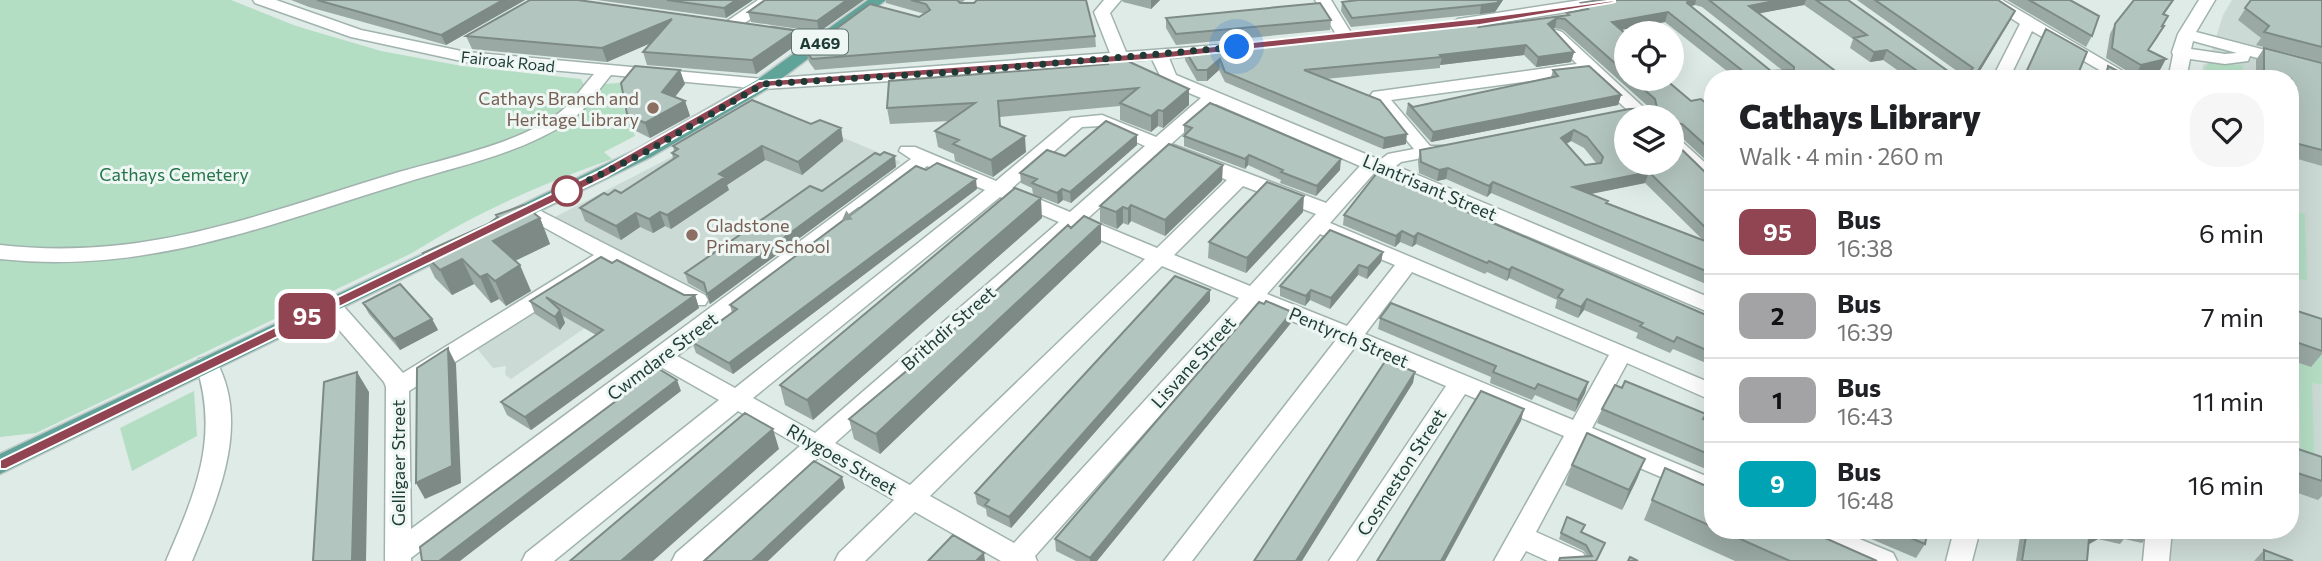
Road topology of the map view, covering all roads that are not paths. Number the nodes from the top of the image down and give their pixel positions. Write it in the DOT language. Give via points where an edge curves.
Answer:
graph roads {
  1 [pos="261,0"];
  2 [pos="769,0"];
  3 [pos="1113,0"];
  4 [pos="1323,0"];
  5 [pos="1611,0"];
  6 [pos="1991,0"];
  7 [pos="2207,0"];
  8 [pos="874,3"];
  9 [pos="1526,7"];
  10 [pos="892,12"];
  11 [pos="2033,24"];
  12 [pos="1444,25"];
  13 [pos="2186,34"];
  14 [pos="1556,36"];
  15 [pos="1320,39"];
  16 [pos="823,40"];
  17 [pos="468,42"];
  18 [pos="1237,47"];
  19 [pos="2180,52"];
  20 [pos="2255,53"];
  21 [pos="447,54"];
  22 [pos="1159,55"];
  23 [pos="1120,58"];
  24 [pos="1591,67"];
  25 [pos="2004,70"];
  26 [pos="2112,70"];
  27 [pos="2177,70"];
  28 [pos="2322,70"];
  29 [pos="606,71"];
  30 [pos="763,84"];
  31 [pos="1213,97"];
  32 [pos="1632,105"];
  33 [pos="1157,145"];
  34 [pos="1454,146"];
  35 [pos="1426,152"];
  36 [pos="1684,153"];
  37 [pos="916,155"];
  38 [pos="1378,165"];
  39 [pos="1704,172"];
  40 [pos="1241,177"];
  41 [pos="997,189"];
  42 [pos="527,210"];
  43 [pos="1322,218"];
  44 [pos="1071,220"];
  45 [pos="489,228"];
  46 [pos="464,241"];
  47 [pos="0,252"];
  48 [pos="609,255"];
  49 [pos="1157,257"];
  50 [pos="1408,263"];
  51 [pos="1252,296"];
  52 [pos="697,300"];
  53 [pos="1704,303"];
  54 [pos="330,305"];
  55 [pos="1351,337"];
  56 [pos="1622,352"];
  57 [pos="661,357"];
  58 [pos="206,365"];
  59 [pos="1460,383"];
  60 [pos="397,387"];
  61 [pos="1704,389"];
  62 [pos="736,399"];
  63 [pos="1578,432"];
  64 [pos="817,444"];
  65 [pos="0,465"];
  66 [pos="1704,485"];
  67 [pos="912,499"];
  68 [pos="1521,537"];
  69 [pos="1832,539"];
  70 [pos="1965,539"];
  71 [pos="2158,539"];
  72 [pos="398,557"];
  73 [pos="1019,560"];
  74 [pos="179,561"];
  75 [pos="536,561"];
  76 [pos="685,561"];
  77 [pos="848,561"];
  78 [pos="1177,561"];
  79 [pos="1342,561"];
  80 [pos="1507,561"];
  81 [pos="1574,561"];
  82 [pos="1884,561"];
  83 [pos="1959,561"];
  84 [pos="2157,561"];
  1 -- 21 [label="street, Fairoak Road" via="357,34"];
  2 -- 16 [label="street" via="721,25"];
  3 -- 23 [label="street" via="1102,12"];
  4 -- 15 [label="street" via="1352,35"];
  5 -- 9 [label="street"];
  6 -- 11 [label="street"];
  7 -- 13 [label="street"];
  8 -- 10 [label="street"];
  8 -- 16 [label="main road, A469"];
  9 -- 12 [label="street"];
  11 -- 25 [label="street" via="2026,27"];
  11 -- 26 [label="street"];
  13 -- 19 [label="street"];
  13 -- 20 [label="street"];
  14 -- 24 [label="street"];
  16 -- 30 [label="main road, A469"];
  17 -- 21 [label="street"];
  18 -- 22 [label="street, Fairoak Road"];
  19 -- 20 [label="street" via="2225,59"];
  19 -- 27 [label="street"];
  20 -- 28 [label="street"];
  21 -- 29 [label="street, Fairoak Road"];
  22 -- 23 [label="street, Fairoak Road"];
  22 -- 31 [label="street, Llantrisant Street" via="1169,78"];
  23 -- 30 [label="street, Fairoak Road"];
  24 -- 32 [label="street"];
  24 -- 35 [label="street" via="1379,96"];
  29 -- 30 [label="street, Fairoak Road"];
  29 -- 47 [label="street" via="565,117 542,130 314,206 221,233 125,251 61,256"];
  30 -- 42 [label="main road, A469" via="644,153"];
  31 -- 33 [label="street, Brithdir Street"];
  31 -- 38 [label="street, Llantrisant Street"];
  33 -- 40 [label="street"];
  33 -- 41 [label="street" via="1102,120 1077,122"];
  33 -- 44 [label="street, Brithdir Street"];
  34 -- 35 [label="street"];
  35 -- 38 [label="street"];
  36 -- 39 [label="street"];
  37 -- 41 [label="street, Pentyrch Street"];
  37 -- 57 [label="street, Cwmdare Street, one-way"];
  38 -- 43 [label="street, Lisvane Street"];
  38 -- 53 [label="street, Llantrisant Street"];
  40 -- 43 [label="street"];
  40 -- 49 [label="street"];
  41 -- 44 [label="street, Pentyrch Street"];
  41 -- 62 [label="street"];
  42 -- 45 [label="main road, A469"];
  42 -- 48 [label="street"];
  43 -- 50 [label="street"];
  43 -- 51 [label="street, Lisvane Street"];
  44 -- 49 [label="street, Pentyrch Street"];
  44 -- 64 [label="street, Brithdir Street"];
  46 -- 54 [label="main road"];
  48 -- 52 [label="street"];
  48 -- 60 [label="street"];
  49 -- 51 [label="street, Pentyrch Street"];
  49 -- 67 [label="street"];
  50 -- 55 [label="street"];
  50 -- 56 [label="street"];
  51 -- 55 [label="street, Pentyrch Street"];
  51 -- 73 [label="street, Lisvane Street"];
  54 -- 58 [label="main road"];
  54 -- 60 [label="street, Gelligaer Street" via="395,379"];
  55 -- 59 [label="street, Pentyrch Street"];
  55 -- 78 [label="street"];
  56 -- 61 [label="street"];
  56 -- 63 [label="street"];
  57 -- 62 [label="street, Rhygoes Street"];
  57 -- 72 [label="street, Cwmdare Street"];
  58 -- 65 [label="main road"];
  58 -- 74 [label="street" via="219,401 219,436 208,485"];
  59 -- 63 [label="street, Pentyrch Street"];
  59 -- 79 [label="street, Cosmeston Street"];
  60 -- 72 [label="street, Gelligaer Street"];
  62 -- 64 [label="street, Rhygoes Street"];
  62 -- 75 [label="street"];
  63 -- 66 [label="street, Pentyrch Street"];
  63 -- 68 [label="street"];
  64 -- 67 [label="street, Rhygoes Street"];
  64 -- 76 [label="street, Brithdir Street"];
  67 -- 73 [label="street, Rhygoes Street"];
  67 -- 77 [label="street"];
  68 -- 80 [label="street"];
  68 -- 81 [label="street"];
  69 -- 82 [label="street"];
  70 -- 83 [label="street"];
  71 -- 84 [label="street"];
}
